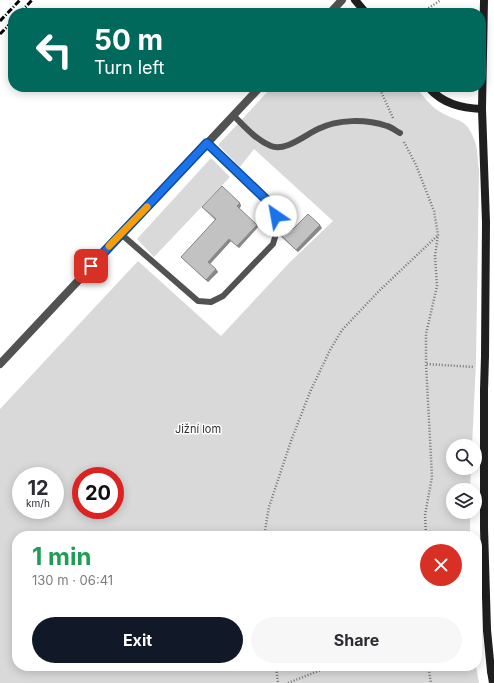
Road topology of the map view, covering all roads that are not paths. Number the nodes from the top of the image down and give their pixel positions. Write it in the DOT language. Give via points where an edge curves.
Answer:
graph roads {
  1 [pos="342,0"];
  2 [pos="355,0"];
  3 [pos="335,8"];
  4 [pos="362,8"];
  5 [pos="255,92"];
  6 [pos="433,92"];
  7 [pos="482,92"];
  8 [pos="482,109"];
  9 [pos="233,115"];
  10 [pos="400,133"];
  11 [pos="207,143"];
  12 [pos="121,234"];
  13 [pos="0,364"];
  14 [pos="494,683"];
  1 -- 3 [label="street"];
  2 -- 4 [label="main road"];
  5 -- 9 [label="street"];
  6 -- 8 [label="main road" via="440,98 460,107"];
  7 -- 8 [label="main road"];
  8 -- 14 [label="main road, bridge" via="486,222 484,528 487,630"];
  9 -- 10 [label="lane" via="258,138 272,146 283,147 319,128 337,123 375,123 388,126"];
  9 -- 11 [label="street"];
  11 -- 12 [label="street"];
  11 -- 12 [label="lane" via="274,207 279,224 273,244 224,296 211,302 198,301"];
  12 -- 13 [label="street"];
}
